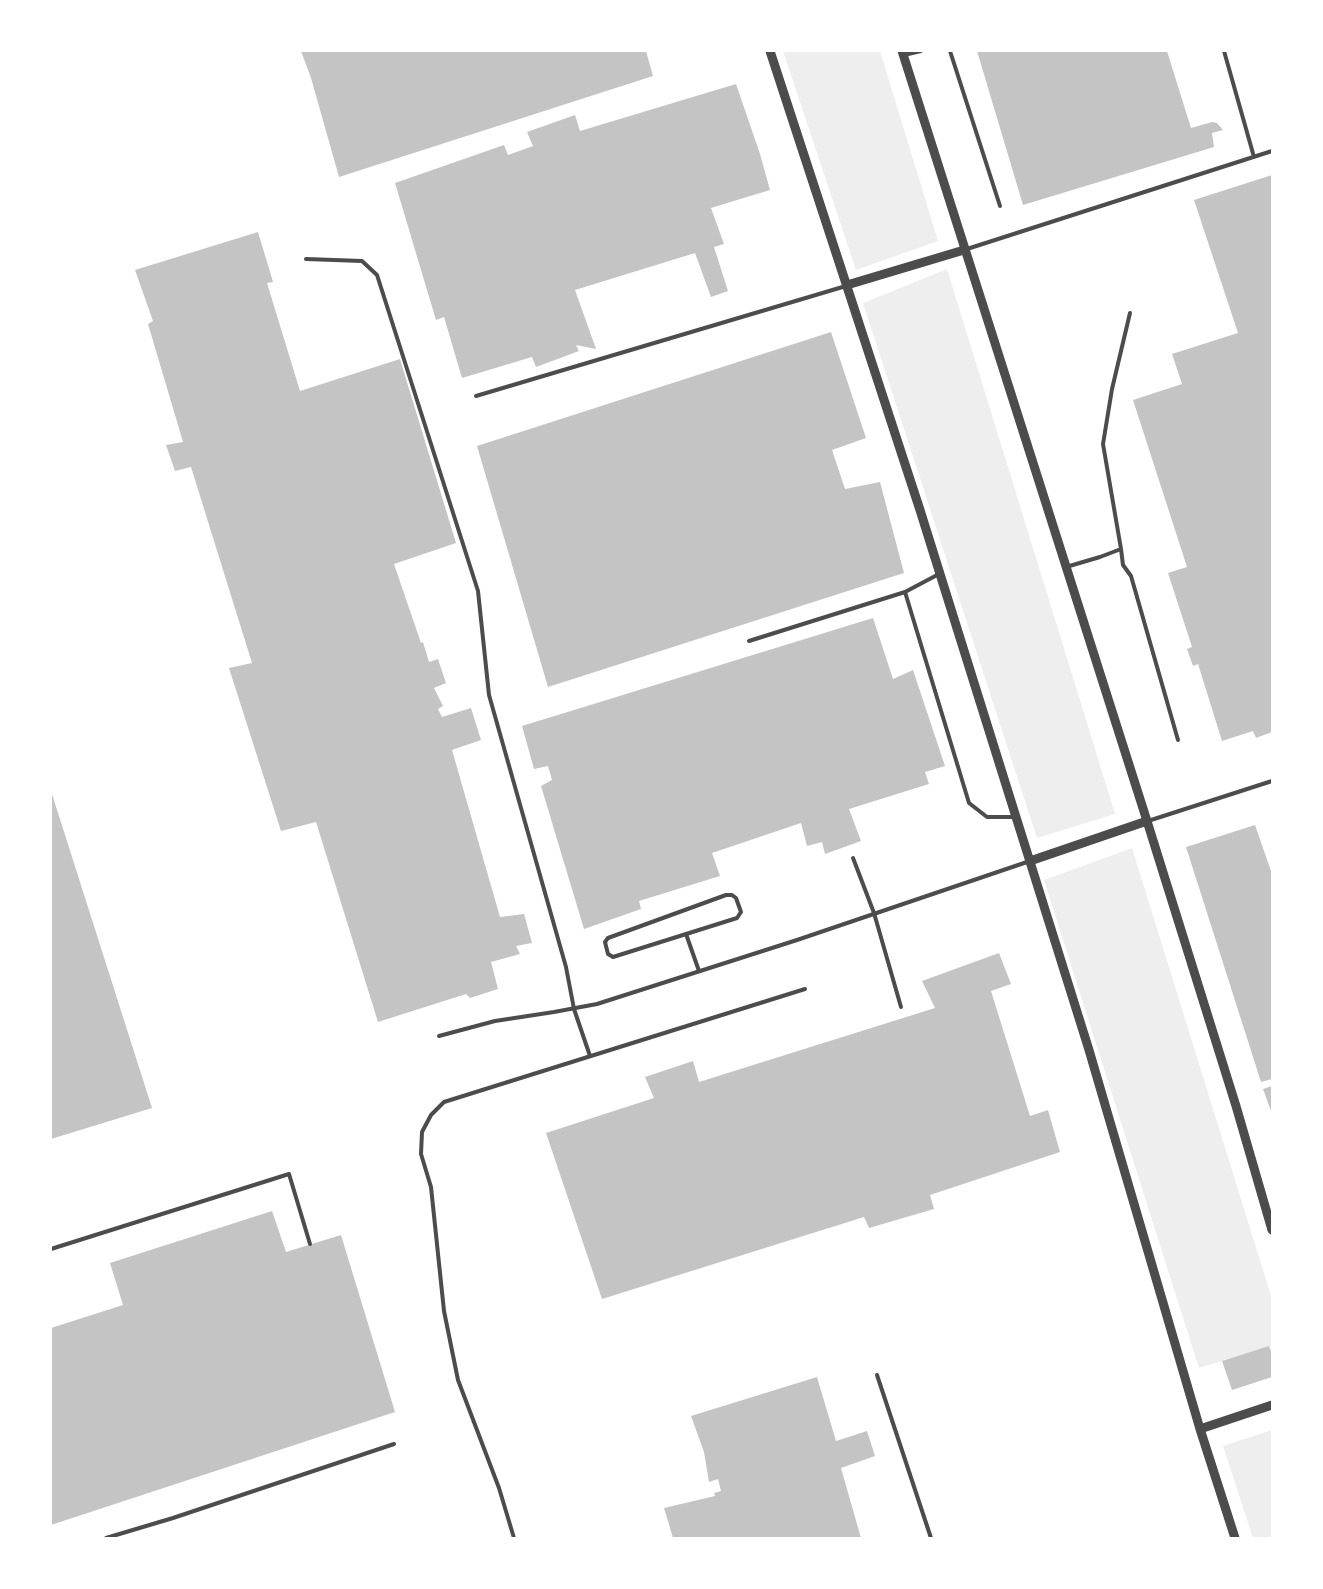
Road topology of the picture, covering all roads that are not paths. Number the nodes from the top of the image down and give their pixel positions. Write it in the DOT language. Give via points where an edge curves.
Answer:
graph roads {
  1 [pos="770,51"];
  2 [pos="921,51"];
  3 [pos="950,51"];
  4 [pos="1224,51"];
  5 [pos="903,53"];
  6 [pos="1272,151"];
  7 [pos="1254,157"];
  8 [pos="1000,206"];
  9 [pos="964,250"];
  10 [pos="306,259"];
  11 [pos="847,285"];
  12 [pos="1130,313"];
  13 [pos="476,396"];
  14 [pos="1121,549"];
  15 [pos="1066,567"];
  16 [pos="940,574"];
  17 [pos="905,592"];
  18 [pos="749,641"];
  19 [pos="1178,740"];
  20 [pos="1272,781"];
  21 [pos="1016,817"];
  22 [pos="1147,821"];
  23 [pos="854,858"];
  24 [pos="1030,861"];
  25 [pos="874,913"];
  26 [pos="686,934"];
  27 [pos="699,971"];
  28 [pos="806,989"];
  29 [pos="901,1007"];
  30 [pos="574,1009"];
  31 [pos="439,1036"];
  32 [pos="590,1056"];
  33 [pos="1272,1230"];
  34 [pos="310,1244"];
  35 [pos="51,1250"];
  36 [pos="877,1375"];
  37 [pos="1272,1406"];
  38 [pos="1200,1428"];
  39 [pos="394,1444"];
  40 [pos="106,1538"];
  41 [pos="514,1538"];
  42 [pos="931,1538"];
  43 [pos="1235,1538"];
  1 -- 11 [label="street"];
  2 -- 5 [label="lane"];
  3 -- 8 [label="lane"];
  4 -- 7 [label="lane"];
  5 -- 9 [label="street"];
  6 -- 7 [label="lane"];
  7 -- 9 [label="lane"];
  9 -- 11 [label="street"];
  9 -- 15 [label="street"];
  10 -- 30 [label="lane" via="362,261 377,275 478,591 489,695 566,967"];
  11 -- 13 [label="lane"];
  11 -- 16 [label="street"];
  12 -- 14 [label="lane" via="1103,444"];
  14 -- 15 [label="lane"];
  14 -- 19 [label="lane"];
  15 -- 22 [label="street"];
  16 -- 17 [label="lane"];
  16 -- 21 [label="street"];
  17 -- 18 [label="lane"];
  17 -- 21 [label="lane" via="969,802 987,817"];
  20 -- 22 [label="lane"];
  21 -- 24 [label="street"];
  22 -- 24 [label="street"];
  22 -- 33 [label="street"];
  23 -- 25 [label="lane"];
  24 -- 25 [label="lane"];
  24 -- 38 [label="street"];
  25 -- 27 [label="lane"];
  25 -- 29 [label="lane"];
  26 -- 26 [label="lane" via="737,918 741,912 736,898 726,895 605,942 613,957"];
  26 -- 27 [label="lane"];
  27 -- 30 [label="lane"];
  28 -- 32 [label="lane"];
  30 -- 31 [label="lane" via="495,1021"];
  30 -- 32 [label="lane"];
  32 -- 41 [label="lane" via="444,1102 422,1131 421,1154 431,1187 444,1311 458,1380"];
  34 -- 35 [label="lane" via="289,1174"];
  36 -- 42 [label="lane"];
  37 -- 38 [label="street"];
  38 -- 43 [label="street"];
  39 -- 40 [label="lane"];
}
